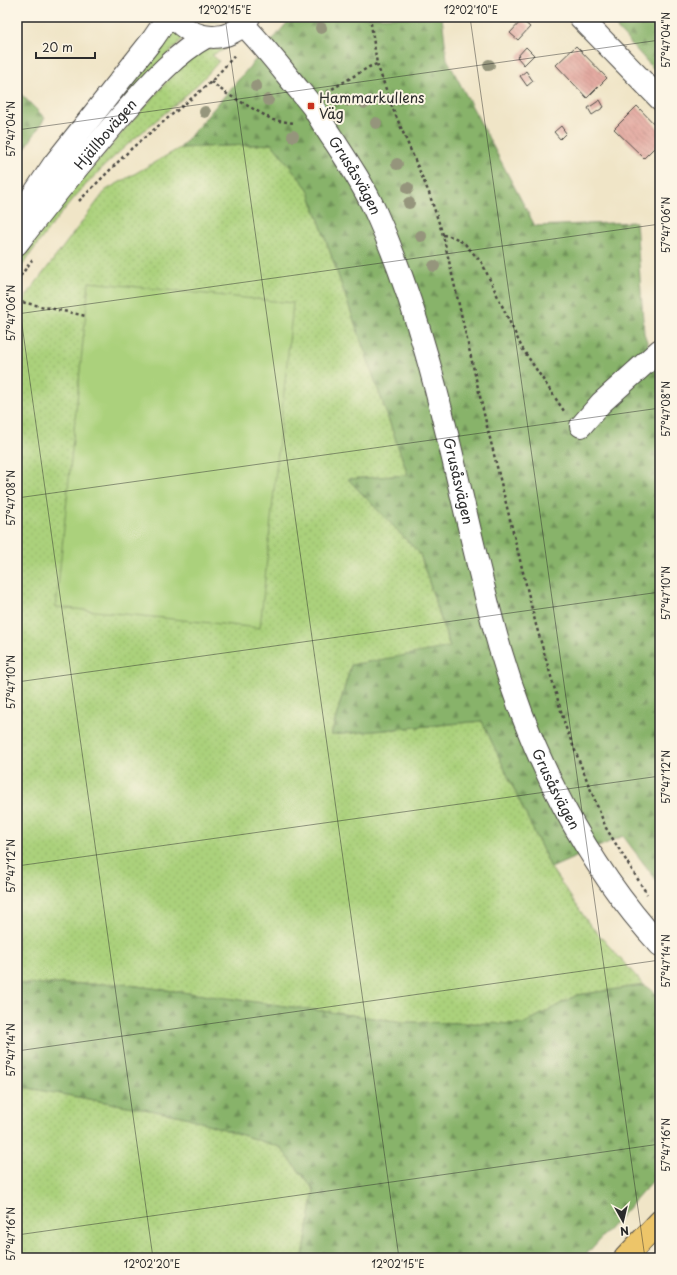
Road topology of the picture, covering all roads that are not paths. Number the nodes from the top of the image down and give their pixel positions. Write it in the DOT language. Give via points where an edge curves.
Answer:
graph roads {
  1 [pos="168,17"];
  2 [pos="174,17"];
  3 [pos="580,17"];
  4 [pos="246,21"];
  5 [pos="206,37"];
  6 [pos="660,99"];
  7 [pos="17,220"];
  8 [pos="17,244"];
  9 [pos="660,350"];
  10 [pos="581,426"];
  11 [pos="660,946"];
  12 [pos="660,1221"];
  13 [pos="625,1258"];
  1 -- 7 [label="street, Hjällbovägen" via="54,164"];
  2 -- 5 [label="street" via="183,27"];
  3 -- 6 [label="street"];
  4 -- 5 [label="street" via="226,35"];
  4 -- 11 [label="street, Grusåsvägen" via="311,106 354,170 376,211 426,350 500,649 530,737 565,810 593,857 619,895"];
  5 -- 8 [label="street, Hjällbovägen" via="192,45 159,73 50,200"];
  9 -- 10 [label="street" via="601,403"];
  12 -- 13 [label="highway"];
}
